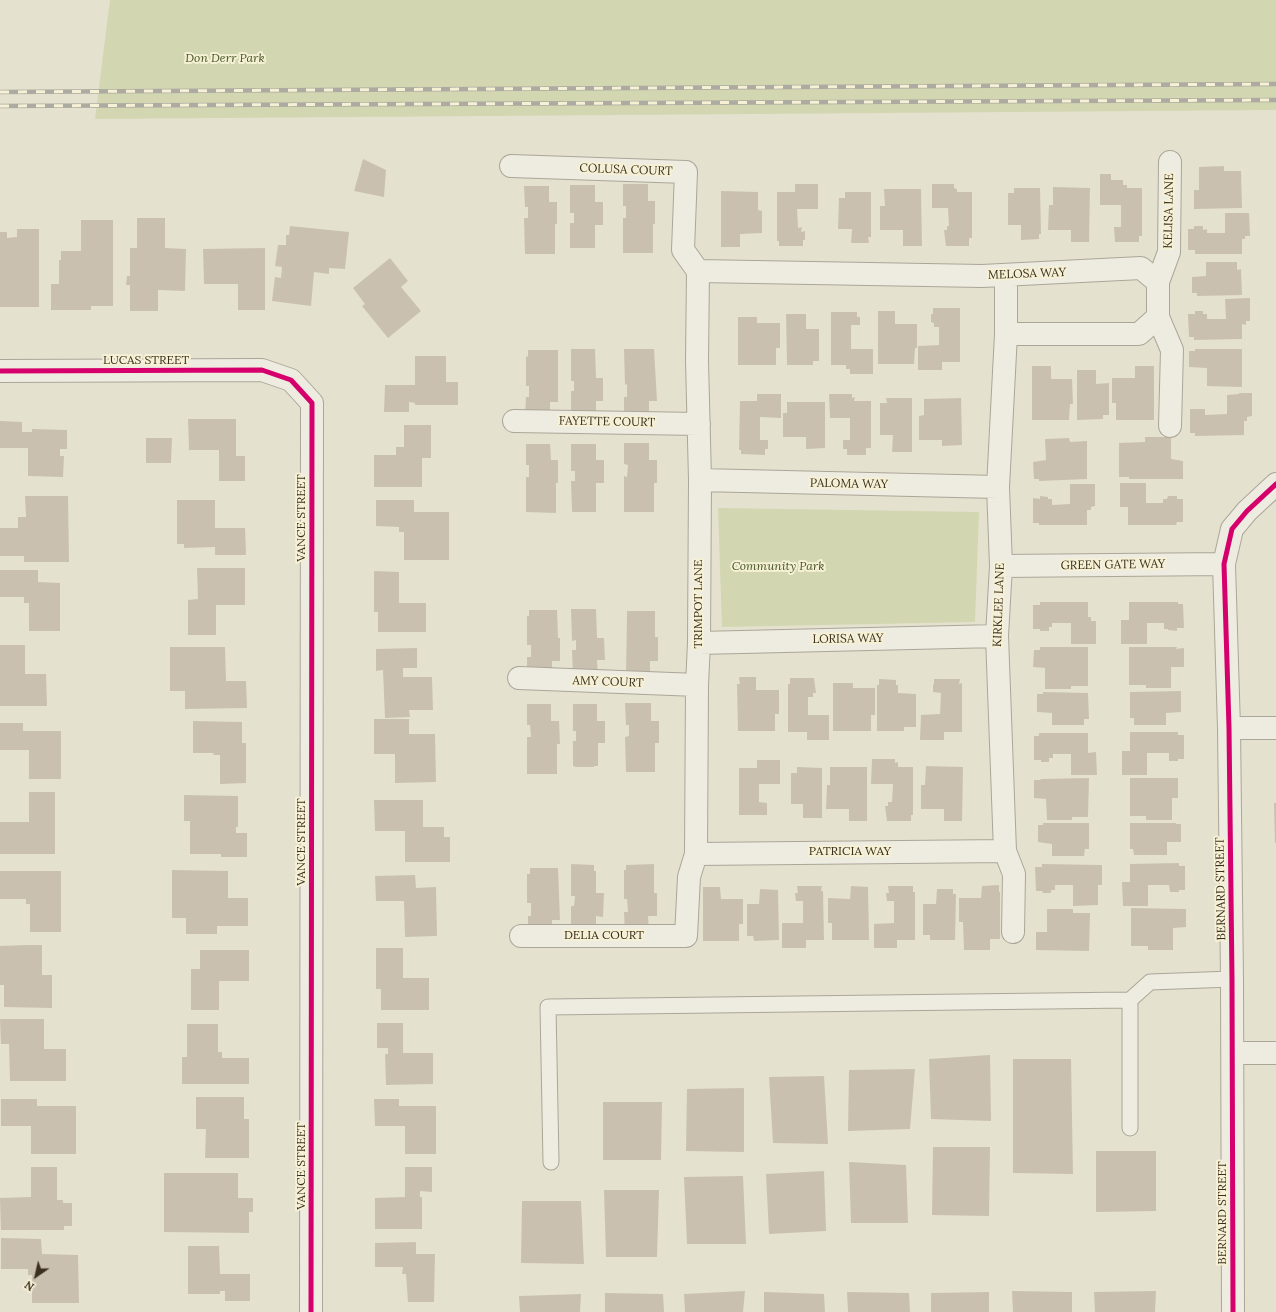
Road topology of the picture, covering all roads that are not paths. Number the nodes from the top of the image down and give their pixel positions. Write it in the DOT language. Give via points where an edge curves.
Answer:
graph roads {
  1 [pos="1170,162"];
  2 [pos="511,166"];
  3 [pos="698,271"];
  4 [pos="1006,275"];
  5 [pos="1158,282"];
  6 [pos="1158,317"];
  7 [pos="1006,334"];
  8 [pos="0,372"];
  9 [pos="291,380"];
  10 [pos="514,421"];
  11 [pos="699,424"];
  12 [pos="1170,426"];
  13 [pos="700,480"];
  14 [pos="1276,484"];
  15 [pos="998,487"];
  16 [pos="1224,564"];
  17 [pos="1001,566"];
  18 [pos="996,636"];
  19 [pos="699,643"];
  20 [pos="519,678"];
  21 [pos="697,685"];
  22 [pos="1229,728"];
  23 [pos="1276,728"];
  24 [pos="1005,851"];
  25 [pos="696,854"];
  26 [pos="1013,932"];
  27 [pos="521,936"];
  28 [pos="686,936"];
  29 [pos="1232,979"];
  30 [pos="1130,1000"];
  31 [pos="1233,1053"];
  32 [pos="1276,1053"];
  33 [pos="1130,1128"];
  34 [pos="551,1162"];
  35 [pos="311,1312"];
  36 [pos="1233,1312"];
  1 -- 5 [label="street, KELISA LANE" via="1169,252"];
  2 -- 3 [label="street, COLUSA COURT" via="686,172 683,250"];
  3 -- 4 [label="street, MELOSA WAY"];
  3 -- 11 [label="street, TRIMPOT LANE"];
  4 -- 5 [label="street, MELOSA WAY" via="1141,268"];
  4 -- 7 [label="street, KIRKLEE LANE"];
  5 -- 6 [label="street"];
  6 -- 7 [label="street" via="1139,334"];
  6 -- 12 [label="street" via="1172,350"];
  7 -- 15 [label="street, KIRKLEE LANE"];
  8 -- 9 [label="street, LUCAS STREET" via="262,370"];
  9 -- 35 [label="street, VANCE STREET" via="312,404"];
  10 -- 11 [label="street, FAYETTE COURT"];
  11 -- 13 [label="street, TRIMPOT LANE"];
  13 -- 15 [label="street, PALOMA WAY"];
  13 -- 19 [label="street, TRIMPOT LANE"];
  14 -- 16 [label="street, BERNARD STREET" via="1232,529"];
  15 -- 17 [label="street, KIRKLEE LANE"];
  16 -- 17 [label="street, GREEN GATE WAY"];
  16 -- 22 [label="street, BERNARD STREET"];
  17 -- 18 [label="street, KIRKLEE LANE"];
  18 -- 19 [label="street, LORISA WAY"];
  18 -- 24 [label="street, KIRKLEE LANE"];
  19 -- 21 [label="street, TRIMPOT LANE"];
  20 -- 21 [label="street, AMY COURT"];
  21 -- 25 [label="street, TRIMPOT LANE"];
  22 -- 23 [label="street"];
  22 -- 29 [label="street, BERNARD STREET"];
  24 -- 25 [label="street, PATRICIA WAY"];
  24 -- 26 [label="street, KIRKLEE LANE" via="1014,874"];
  25 -- 28 [label="street, TRIMPOT LANE" via="689,877"];
  27 -- 28 [label="street, DELIA COURT"];
  29 -- 30 [label="lane" via="1150,982"];
  29 -- 31 [label="street, BERNARD STREET"];
  30 -- 33 [label="lane"];
  30 -- 34 [label="lane" via="548,1007"];
  31 -- 32 [label="street"];
  31 -- 36 [label="street, BERNARD STREET"];
}
